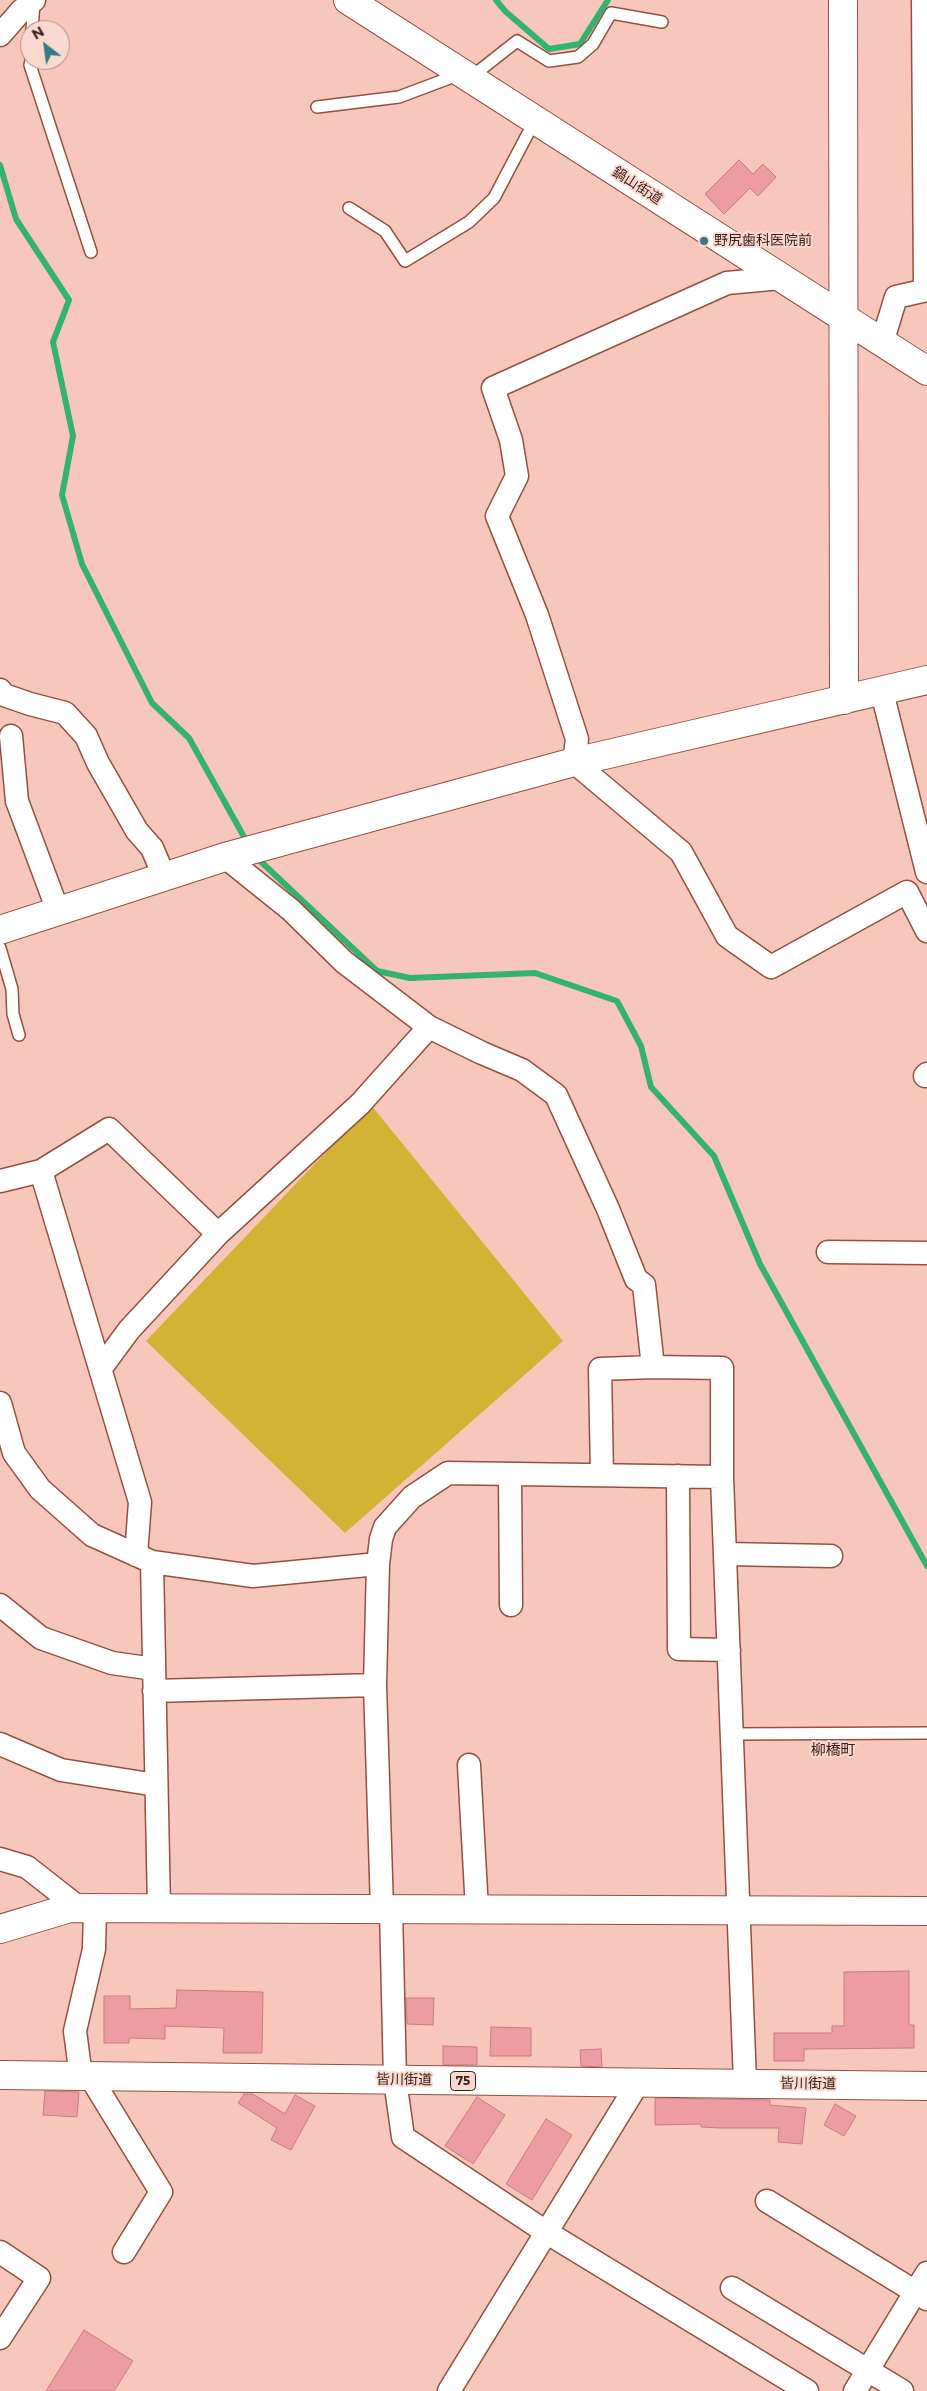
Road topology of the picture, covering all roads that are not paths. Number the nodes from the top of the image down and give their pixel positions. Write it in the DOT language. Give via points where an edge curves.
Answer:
graph roads {
  1 [pos="34,0"];
  2 [pos="348,0"];
  3 [pos="843,0"];
  4 [pos="923,0"];
  5 [pos="33,20"];
  6 [pos="662,22"];
  7 [pos="0,35"];
  8 [pos="32,70"];
  9 [pos="466,76"];
  10 [pos="317,107"];
  11 [pos="535,120"];
  12 [pos="349,208"];
  13 [pos="91,252"];
  14 [pos="781,278"];
  15 [pos="926,290"];
  16 [pos="844,319"];
  17 [pos="882,343"];
  18 [pos="927,372"];
  19 [pos="927,680"];
  20 [pos="0,690"];
  21 [pos="882,692"];
  22 [pos="844,700"];
  23 [pos="11,736"];
  24 [pos="574,762"];
  25 [pos="225,856"];
  26 [pos="927,872"];
  27 [pos="164,876"];
  28 [pos="927,877"];
  29 [pos="907,892"];
  30 [pos="58,911"];
  31 [pos="0,930"];
  32 [pos="927,931"];
  33 [pos="0,948"];
  34 [pos="429,1026"];
  35 [pos="19,1035"];
  36 [pos="42,1171"];
  37 [pos="0,1181"];
  38 [pos="218,1234"];
  39 [pos="828,1252"];
  40 [pos="927,1253"];
  41 [pos="653,1367"];
  42 [pos="101,1368"];
  43 [pos="0,1403"];
  44 [pos="7,1456"];
  45 [pos="510,1474"];
  46 [pos="602,1475"];
  47 [pos="678,1476"];
  48 [pos="722,1477"];
  49 [pos="725,1554"];
  50 [pos="831,1556"];
  51 [pos="144,1558"];
  52 [pos="378,1564"];
  53 [pos="0,1605"];
  54 [pos="511,1605"];
  55 [pos="729,1650"];
  56 [pos="154,1680"];
  57 [pos="376,1684"];
  58 [pos="927,1733"];
  59 [pos="733,1734"];
  60 [pos="0,1744"];
  61 [pos="469,1765"];
  62 [pos="156,1785"];
  63 [pos="0,1859"];
  64 [pos="87,1908"];
  65 [pos="159,1908"];
  66 [pos="387,1909"];
  67 [pos="476,1910"];
  68 [pos="738,1911"];
  69 [pos="927,1911"];
  70 [pos="0,1929"];
  71 [pos="0,2075"];
  72 [pos="86,2078"];
  73 [pos="395,2080"];
  74 [pos="745,2083"];
  75 [pos="638,2084"];
  76 [pos="927,2086"];
  77 [pos="767,2201"];
  78 [pos="546,2232"];
  79 [pos="0,2252"];
  80 [pos="124,2252"];
  81 [pos="923,2287"];
  82 [pos="732,2288"];
  83 [pos="0,2338"];
  84 [pos="868,2370"];
  85 [pos="449,2391"];
  86 [pos="807,2391"];
  87 [pos="855,2391"];
  88 [pos="902,2391"];
  1 -- 5 [label="lane"];
  1 -- 7 [label="street"];
  2 -- 9 [label="street, 鍋山街道"];
  3 -- 16 [label="street"];
  4 -- 15 [label="street"];
  6 -- 9 [label="lane" via="612,13 593,44 578,57 549,61 517,41"];
  8 -- 13 [label="lane"];
  9 -- 10 [label="lane" via="398,97"];
  9 -- 11 [label="street, 鍋山街道"];
  11 -- 12 [label="lane" via="494,198 469,222 405,262 385,231"];
  11 -- 14 [label="street, 鍋山街道"];
  14 -- 16 [label="street, 鍋山街道"];
  14 -- 24 [label="street" via="726,283 493,388 511,440 517,476 497,516 537,615 577,739"];
  15 -- 17 [label="street" via="896,297"];
  16 -- 17 [label="street, 鍋山街道"];
  16 -- 22 [label="street"];
  17 -- 18 [label="street, 鍋山街道"];
  19 -- 21 [label="street"];
  20 -- 27 [label="street" via="4,695 65,713 81,730 137,830 152,848"];
  21 -- 22 [label="street"];
  21 -- 26 [label="street"];
  22 -- 24 [label="street"];
  23 -- 30 [label="street" via="16,801"];
  24 -- 25 [label="street"];
  24 -- 29 [label="street" via="681,852 727,936 771,967"];
  25 -- 27 [label="street"];
  25 -- 34 [label="street" via="291,910 344,962"];
  27 -- 30 [label="street"];
  28 -- 29 [label="street"];
  29 -- 32 [label="street"];
  30 -- 31 [label="street"];
  33 -- 35 [label="lane" via="12,989 13,1014"];
  34 -- 38 [label="street" via="360,1104"];
  34 -- 41 [label="street" via="522,1070 556,1095 636,1279 644,1286"];
  36 -- 37 [label="street"];
  36 -- 38 [label="street" via="109,1129"];
  36 -- 42 [label="street"];
  38 -- 42 [label="street" via="129,1330"];
  39 -- 40 [label="street"];
  41 -- 46 [label="street" via="600,1369"];
  41 -- 48 [label="street" via="722,1368"];
  42 -- 51 [label="street" via="140,1502"];
  43 -- 44 [label="street"];
  44 -- 51 [label="street" via="92,1535"];
  45 -- 46 [label="street"];
  45 -- 52 [label="street" via="448,1473 412,1497 385,1527"];
  45 -- 54 [label="street"];
  46 -- 47 [label="street"];
  47 -- 48 [label="street"];
  47 -- 55 [label="street" via="679,1649"];
  48 -- 49 [label="street"];
  49 -- 50 [label="street"];
  49 -- 55 [label="street"];
  51 -- 52 [label="street" via="253,1576"];
  51 -- 56 [label="street"];
  52 -- 57 [label="street"];
  53 -- 56 [label="street" via="40,1638"];
  55 -- 59 [label="street"];
  56 -- 57 [label="street"];
  56 -- 62 [label="street"];
  57 -- 66 [label="street"];
  58 -- 59 [label="lane"];
  59 -- 68 [label="street"];
  60 -- 62 [label="street" via="61,1770"];
  61 -- 67 [label="street"];
  62 -- 65 [label="street"];
  63 -- 64 [label="street" via="26,1867"];
  64 -- 65 [label="street"];
  64 -- 70 [label="street" via="70,1908"];
  64 -- 72 [label="street" via="94,1949 75,2031"];
  65 -- 66 [label="street"];
  66 -- 67 [label="street"];
  66 -- 73 [label="street"];
  67 -- 68 [label="street"];
  68 -- 69 [label="street"];
  68 -- 74 [label="street"];
  71 -- 72 [label="street, 皆川街道 / 75"];
  72 -- 73 [label="street, 皆川街道 / 75"];
  72 -- 80 [label="street" via="161,2192"];
  73 -- 75 [label="street, 皆川街道 / 75"];
  73 -- 78 [label="street" via="403,2137"];
  74 -- 75 [label="street, 皆川街道 / 75"];
  74 -- 76 [label="street, 皆川街道 / 75"];
  75 -- 78 [label="street"];
  77 -- 81 [label="street"];
  78 -- 85 [label="street"];
  78 -- 86 [label="street"];
  79 -- 83 [label="street" via="39,2278"];
  81 -- 84 [label="street"];
  82 -- 84 [label="street"];
  84 -- 87 [label="street"];
  84 -- 88 [label="street"];
}
